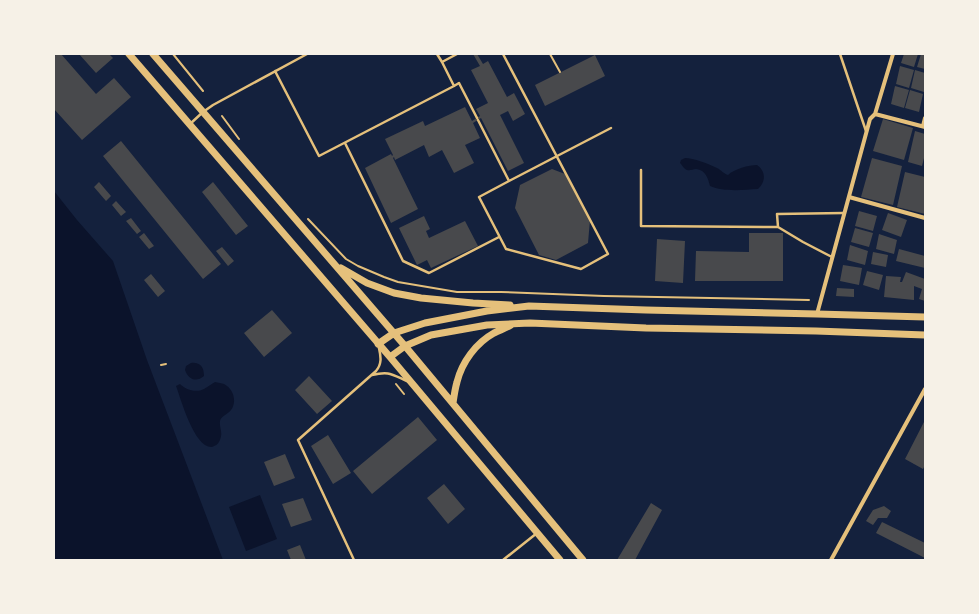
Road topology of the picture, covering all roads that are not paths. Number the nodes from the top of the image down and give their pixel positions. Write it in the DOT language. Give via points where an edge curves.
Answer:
graph roads {
  1 [pos="129,54"];
  2 [pos="153,54"];
  3 [pos="307,54"];
  4 [pos="437,54"];
  5 [pos="458,54"];
  6 [pos="503,54"];
  7 [pos="840,54"];
  8 [pos="893,54"];
  9 [pos="442,62"];
  10 [pos="275,71"];
  11 [pos="454,86"];
  12 [pos="203,112"];
  13 [pos="875,114"];
  14 [pos="925,118"];
  15 [pos="190,125"];
  16 [pos="924,126"];
  17 [pos="611,128"];
  18 [pos="867,131"];
  19 [pos="344,143"];
  20 [pos="557,156"];
  21 [pos="641,170"];
  22 [pos="509,181"];
  23 [pos="849,197"];
  24 [pos="845,212"];
  25 [pos="925,218"];
  26 [pos="778,227"];
  27 [pos="499,237"];
  28 [pos="832,257"];
  29 [pos="336,265"];
  30 [pos="529,306"];
  31 [pos="817,314"];
  32 [pos="925,317"];
  33 [pos="514,324"];
  34 [pos="394,333"];
  35 [pos="925,335"];
  36 [pos="378,344"];
  37 [pos="405,346"];
  38 [pos="390,357"];
  39 [pos="371,375"];
  40 [pos="412,383"];
  41 [pos="925,389"];
  42 [pos="453,403"];
  43 [pos="537,533"];
  44 [pos="354,560"];
  45 [pos="503,560"];
  46 [pos="560,560"];
  47 [pos="583,560"];
  48 [pos="830,560"];
  1 -- 15 [label="main road"];
  2 -- 12 [label="main road"];
  3 -- 10 [label="lane"];
  4 -- 9 [label="lane"];
  5 -- 9 [label="lane"];
  6 -- 20 [label="lane"];
  7 -- 18 [label="lane"];
  8 -- 13 [label="street"];
  9 -- 11 [label="lane"];
  10 -- 12 [label="lane" via="213,104"];
  10 -- 19 [label="lane" via="319,156"];
  11 -- 19 [label="lane"];
  11 -- 22 [label="lane" via="459,83"];
  12 -- 15 [label="lane"];
  12 -- 29 [label="main road"];
  13 -- 16 [label="street"];
  13 -- 18 [label="street" via="870,119"];
  14 -- 16 [label="street"];
  15 -- 36 [label="main road"];
  17 -- 20 [label="lane"];
  18 -- 23 [label="street"];
  19 -- 27 [label="lane" via="403,262 429,273"];
  20 -- 22 [label="lane"];
  20 -- 27 [label="lane" via="608,254 581,269 506,249"];
  21 -- 26 [label="lane" via="641,226"];
  22 -- 27 [label="lane" via="479,197"];
  23 -- 24 [label="street"];
  23 -- 25 [label="street"];
  24 -- 26 [label="lane" via="777,214"];
  24 -- 28 [label="street"];
  26 -- 28 [label="lane"];
  28 -- 31 [label="street"];
  29 -- 30 [label="main road" via="367,283 394,293 421,298"];
  29 -- 34 [label="main road"];
  30 -- 31 [label="main road"];
  30 -- 34 [label="main road" via="425,323"];
  31 -- 32 [label="main road"];
  33 -- 35 [label="main road"];
  33 -- 37 [label="main road" via="487,325 431,335"];
  33 -- 42 [label="main road" via="493,334 471,354 461,371"];
  34 -- 36 [label="main road"];
  34 -- 37 [label="main road"];
  36 -- 38 [label="main road"];
  36 -- 39 [label="lane" via="381,362"];
  37 -- 38 [label="main road"];
  37 -- 42 [label="main road"];
  38 -- 40 [label="main road"];
  39 -- 40 [label="lane" via="383,372"];
  39 -- 44 [label="lane" via="298,440"];
  40 -- 43 [label="main road"];
  41 -- 48 [label="street"];
  42 -- 47 [label="main road"];
  43 -- 45 [label="lane"];
  43 -- 46 [label="main road"];
}
